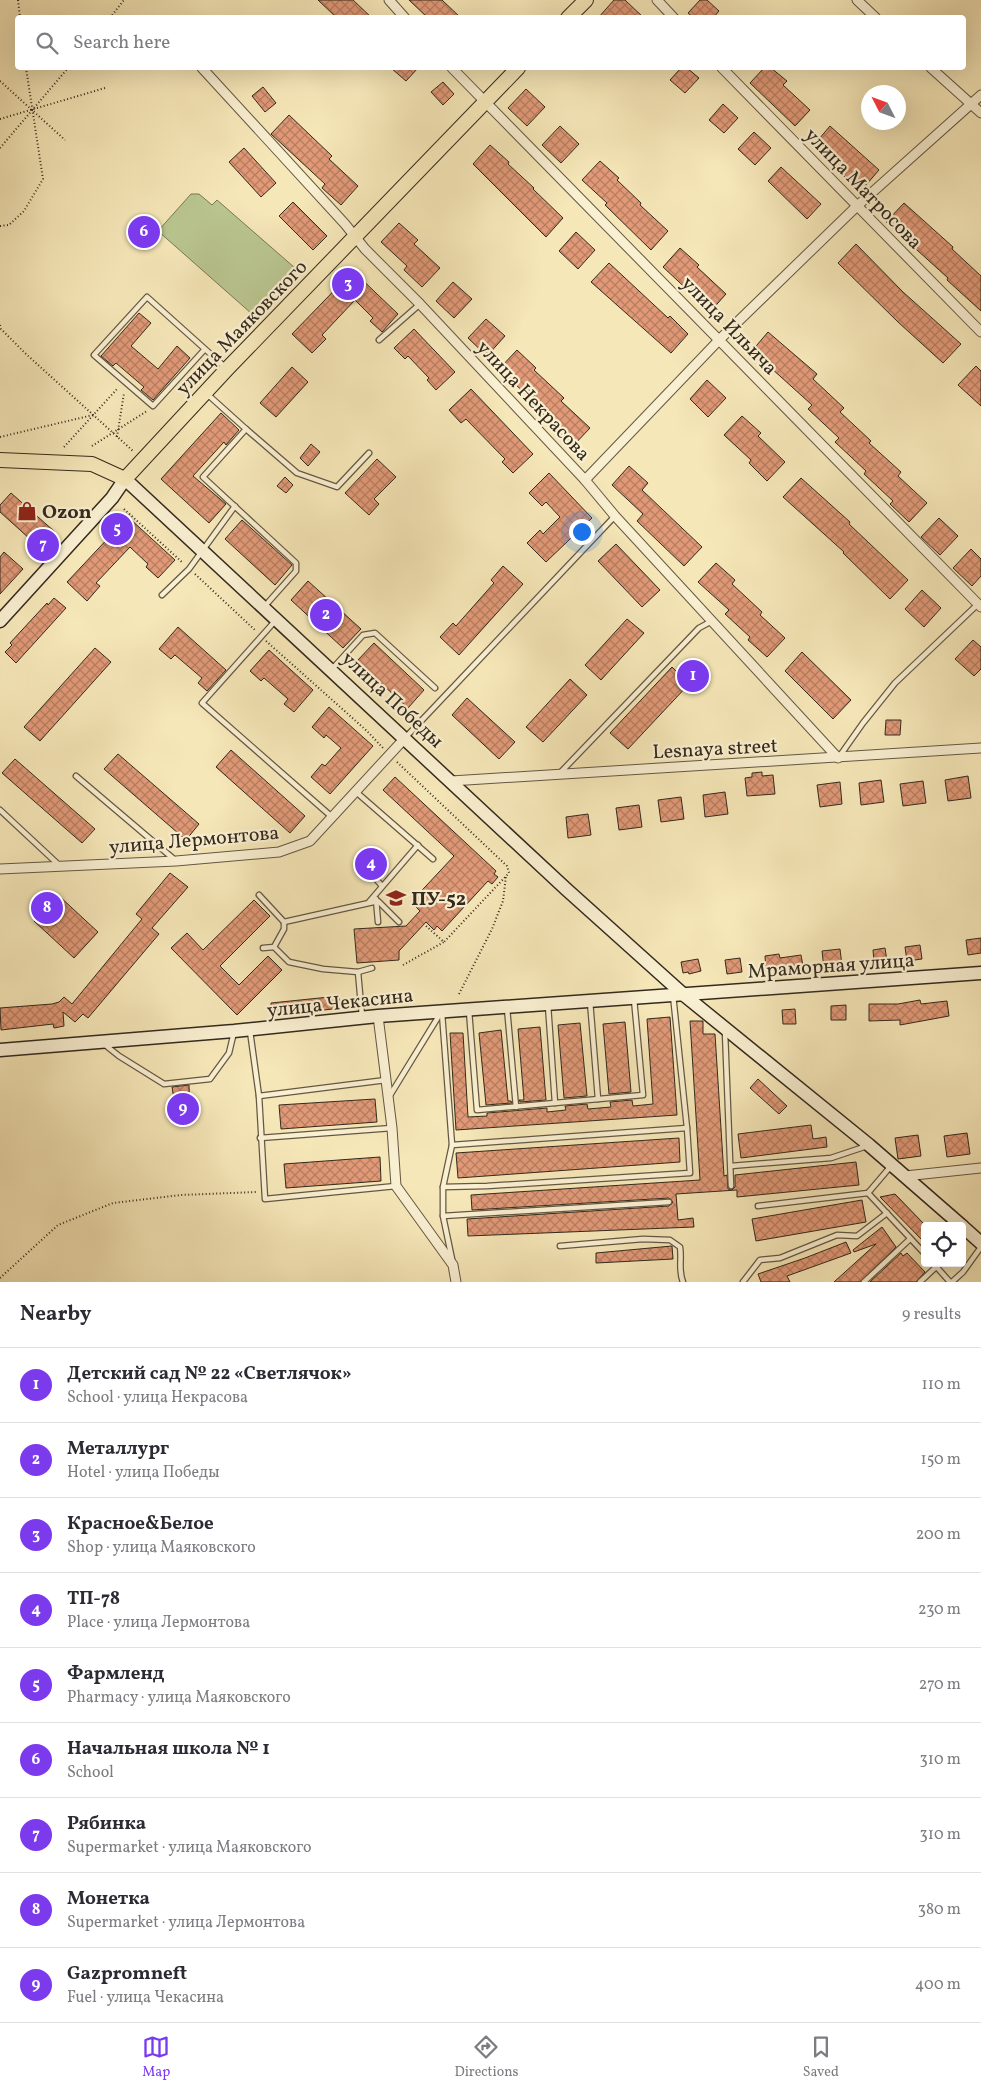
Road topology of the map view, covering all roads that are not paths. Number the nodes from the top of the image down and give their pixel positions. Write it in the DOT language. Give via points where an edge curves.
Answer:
graph roads {
  1 [pos="389,0"];
  2 [pos="586,0"];
  3 [pos="657,0"];
  4 [pos="857,0"];
  5 [pos="402,15"];
  6 [pos="571,15"];
  7 [pos="671,15"];
  8 [pos="873,15"];
  9 [pos="204,70"];
  10 [pos="454,70"];
  11 [pos="516,70"];
  12 [pos="724,70"];
  13 [pos="933,70"];
  14 [pos="981,95"];
  15 [pos="484,102"];
  16 [pos="971,104"];
  17 [pos="981,114"];
  18 [pos="857,206"];
  19 [pos="356,236"];
  20 [pos="420,304"];
  21 [pos="981,332"];
  22 [pos="720,339"];
  23 [pos="379,340"];
  24 [pos="205,349"];
  25 [pos="226,369"];
  26 [pos="205,392"];
  27 [pos="246,429"];
  28 [pos="368,453"];
  29 [pos="0,460"];
  30 [pos="125,479"];
  31 [pos="585,480"];
  32 [pos="235,506"];
  33 [pos="615,516"];
  34 [pos="203,552"];
  35 [pos="162,595"];
  36 [pos="980,604"];
  37 [pos="263,608"];
  38 [pos="277,620"];
  39 [pos="0,621"];
  40 [pos="712,621"];
  41 [pos="331,670"];
  42 [pos="435,688"];
  43 [pos="405,738"];
  44 [pos="981,748"];
  45 [pos="838,758"];
  46 [pos="559,774"];
  47 [pos="76,776"];
  48 [pos="451,781"];
  49 [pos="355,791"];
  50 [pos="0,810"];
  51 [pos="332,817"];
  52 [pos="418,846"];
  53 [pos="433,859"];
  54 [pos="176,861"];
  55 [pos="61,867"];
  56 [pos="0,869"];
  57 [pos="369,871"];
  58 [pos="382,886"];
  59 [pos="377,892"];
  60 [pos="259,895"];
  61 [pos="375,901"];
  62 [pos="369,902"];
  63 [pos="284,922"];
  64 [pos="378,922"];
  65 [pos="399,922"];
  66 [pos="274,947"];
  67 [pos="263,948"];
  68 [pos="372,968"];
  69 [pos="358,972"];
  70 [pos="981,973"];
  71 [pos="678,995"];
  72 [pos="634,998"];
  73 [pos="590,1001"];
  74 [pos="548,1004"];
  75 [pos="507,1006"];
  76 [pos="468,1009"];
  77 [pos="442,1011"];
  78 [pos="378,1016"];
  79 [pos="362,1017"];
  80 [pos="724,1026"];
  81 [pos="250,1030"];
  82 [pos="234,1032"];
  83 [pos="101,1041"];
  84 [pos="0,1050"];
  85 [pos="386,1080"];
  86 [pos="259,1096"];
  87 [pos="388,1099"];
  88 [pos="598,1099"];
  89 [pos="555,1103"];
  90 [pos="516,1107"];
  91 [pos="392,1128"];
  92 [pos="687,1128"];
  93 [pos="260,1138"];
  94 [pos="869,1145"];
  95 [pos="452,1146"];
  96 [pos="892,1165"];
  97 [pos="731,1166"];
  98 [pos="981,1168"];
  99 [pos="905,1176"];
  100 [pos="396,1186"];
  101 [pos="731,1186"];
  102 [pos="443,1187"];
  103 [pos="868,1193"];
  104 [pos="669,1202"];
  105 [pos="758,1206"];
  106 [pos="887,1213"];
  107 [pos="443,1216"];
  108 [pos="957,1222"];
  109 [pos="966,1230"];
  110 [pos="910,1238"];
  111 [pos="981,1243"];
  112 [pos="560,1246"];
  113 [pos="981,1247"];
  114 [pos="921,1250"];
  115 [pos="453,1265"];
  116 [pos="933,1267"];
  117 [pos="937,1267"];
  118 [pos="456,1282"];
  119 [pos="683,1282"];
  120 [pos="743,1282"];
  121 [pos="864,1282"];
  122 [pos="920,1282"];
  123 [pos="951,1282"];
  1 -- 5 [label="street"];
  2 -- 6 [label="main road"];
  3 -- 7 [label="street"];
  4 -- 8 [label="street"];
  9 -- 19 [label="street, улица Некрасова"];
  10 -- 15 [label="street, улица Ильича"];
  11 -- 15 [label="main road, улица Маяковского"];
  12 -- 18 [label="street, улица Матросова"];
  13 -- 16 [label="street"];
  14 -- 16 [label="street"];
  15 -- 19 [label="main road, улица Маяковского"];
  15 -- 22 [label="street, улица Ильича"];
  16 -- 17 [label="street"];
  16 -- 18 [label="street"];
  18 -- 21 [label="street, улица Матросова"];
  18 -- 22 [label="street"];
  19 -- 20 [label="street, улица Некрасова"];
  19 -- 25 [label="main road, улица Маяковского"];
  20 -- 23 [label="lane"];
  20 -- 31 [label="street, улица Некрасова"];
  22 -- 31 [label="street"];
  22 -- 36 [label="street, улица Ильича"];
  24 -- 24 [label="lane" via="153,406 94,356 147,297"];
  24 -- 25 [label="lane"];
  25 -- 26 [label="main road, улица Маяковского"];
  26 -- 27 [label="lane"];
  26 -- 30 [label="main road, улица Маяковского"];
  27 -- 28 [label="lane" via="297,473 337,487"];
  27 -- 32 [label="lane" via="203,477"];
  29 -- 30 [label="main road, улица Победы" via="92,464"];
  30 -- 34 [label="street, улица Победы"];
  30 -- 39 [label="street, улица Маяковского" via="112,498"];
  31 -- 33 [label="street, улица Некрасова"];
  32 -- 34 [label="lane"];
  32 -- 37 [label="lane" via="296,563 296,571"];
  33 -- 40 [label="street, улица Некрасова"];
  33 -- 43 [label="lane"];
  34 -- 35 [label="lane"];
  34 -- 37 [label="street, улица Победы"];
  36 -- 45 [label="lane" via="896,683"];
  37 -- 38 [label="street, улица Победы"];
  38 -- 41 [label="street, улица Победы"];
  38 -- 51 [label="lane" via="202,703"];
  40 -- 45 [label="street, улица Некрасова"];
  40 -- 46 [label="lane" via="698,628"];
  41 -- 42 [label="lane" via="363,635 375,633"];
  41 -- 43 [label="street, улица Победы"];
  43 -- 48 [label="street, улица Победы"];
  43 -- 49 [label="street, улица Лермонтова"];
  44 -- 45 [label="street, Lesnaya street"];
  45 -- 46 [label="street, Lesnaya street"];
  46 -- 48 [label="street, Lesnaya street"];
  47 -- 54 [label="lane"];
  48 -- 71 [label="street, улица Победы"];
  49 -- 51 [label="street, улица Лермонтова"];
  49 -- 52 [label="lane"];
  50 -- 55 [label="lane"];
  51 -- 54 [label="street, улица Лермонтова" via="310,841 279,852"];
  52 -- 53 [label="lane"];
  52 -- 58 [label="lane"];
  54 -- 55 [label="street, улица Лермонтова"];
  55 -- 56 [label="street, улица Лермонтова"];
  57 -- 58 [label="lane"];
  58 -- 59 [label="lane"];
  59 -- 61 [label="lane"];
  59 -- 62 [label="lane"];
  60 -- 63 [label="lane"];
  61 -- 62 [label="lane"];
  61 -- 64 [label="lane"];
  61 -- 65 [label="lane"];
  62 -- 63 [label="lane"];
  63 -- 66 [label="lane" via="284,930"];
  66 -- 67 [label="lane"];
  66 -- 69 [label="lane" via="289,962"];
  68 -- 69 [label="lane"];
  69 -- 79 [label="lane"];
  70 -- 71 [label="street, Мраморная улица"];
  71 -- 72 [label="street, улица Чекасина"];
  71 -- 80 [label="street, улица Победы"];
  71 -- 92 [label="lane"];
  72 -- 73 [label="street, улица Чекасина"];
  72 -- 88 [label="lane" via="643,1095"];
  73 -- 74 [label="street, улица Чекасина"];
  73 -- 88 [label="lane"];
  74 -- 75 [label="street, улица Чекасина"];
  74 -- 89 [label="lane"];
  75 -- 76 [label="street, улица Чекасина"];
  75 -- 90 [label="lane"];
  76 -- 77 [label="street, улица Чекасина"];
  76 -- 90 [label="lane" via="477,1110"];
  77 -- 78 [label="street, улица Чекасина"];
  77 -- 87 [label="lane"];
  77 -- 95 [label="lane"];
  78 -- 79 [label="street, улица Чекасина"];
  78 -- 85 [label="street"];
  79 -- 81 [label="street, улица Чекасина"];
  80 -- 94 [label="street, улица Победы"];
  80 -- 97 [label="lane"];
  81 -- 82 [label="street, улица Чекасина"];
  81 -- 86 [label="lane"];
  82 -- 83 [label="street, улица Чекасина"];
  82 -- 83 [label="lane" via="229,1053 210,1079 164,1084 118,1056"];
  83 -- 84 [label="street, улица Чекасина"];
  85 -- 86 [label="lane"];
  85 -- 87 [label="street"];
  86 -- 93 [label="lane"];
  87 -- 91 [label="street"];
  88 -- 89 [label="lane"];
  89 -- 90 [label="lane"];
  91 -- 93 [label="lane"];
  91 -- 100 [label="street"];
  92 -- 95 [label="lane"];
  92 -- 102 [label="lane" via="690,1174"];
  93 -- 100 [label="lane" via="265,1199"];
  94 -- 96 [label="street, улица Победы"];
  94 -- 97 [label="lane" via="831,1158"];
  95 -- 102 [label="lane"];
  96 -- 99 [label="street, улица Победы"];
  96 -- 103 [label="lane"];
  97 -- 101 [label="lane"];
  98 -- 99 [label="street"];
  99 -- 108 [label="street, улица Победы"];
  100 -- 115 [label="street"];
  102 -- 107 [label="lane"];
  103 -- 105 [label="lane"];
  103 -- 106 [label="lane"];
  104 -- 107 [label="lane"];
  106 -- 110 [label="lane"];
  106 -- 120 [label="lane" via="857,1236 837,1235 780,1258 760,1260"];
  107 -- 115 [label="lane"];
  109 -- 111 [label="street, улица Победы"];
  110 -- 114 [label="lane"];
  110 -- 121 [label="lane"];
  112 -- 119 [label="lane" via="670,1240 680,1246 682,1259 679,1269"];
  113 -- 123 [label="lane" via="963,1272"];
  115 -- 118 [label="street"];
  116 -- 122 [label="lane"];
  117 -- 123 [label="lane"];
}
